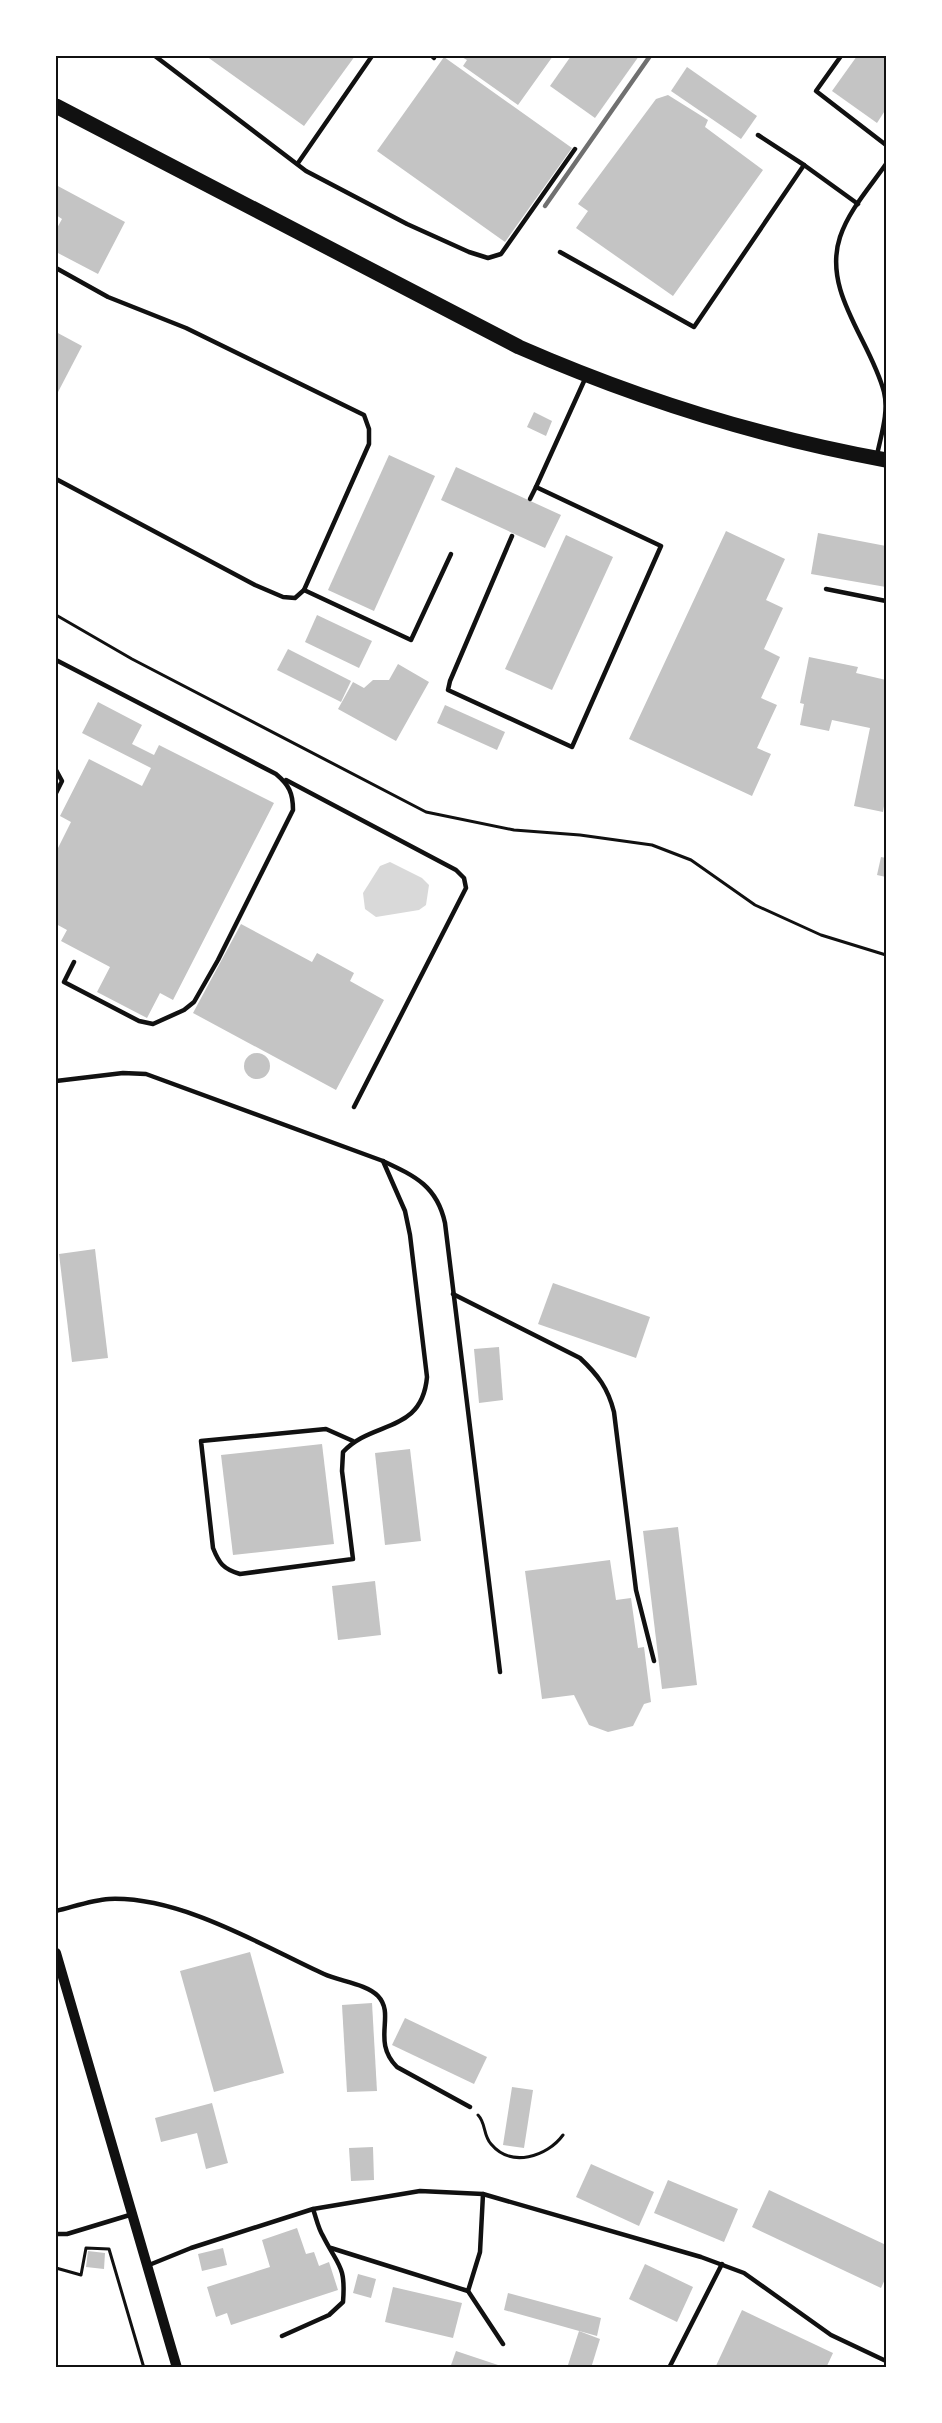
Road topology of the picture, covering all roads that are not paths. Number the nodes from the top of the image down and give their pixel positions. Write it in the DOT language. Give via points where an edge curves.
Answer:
graph roads {
  1 [pos="155,56"];
  2 [pos="372,56"];
  3 [pos="842,56"];
  4 [pos="56,106"];
  5 [pos="758,135"];
  6 [pos="886,145"];
  7 [pos="575,149"];
  8 [pos="298,163"];
  9 [pos="886,164"];
  10 [pos="804,165"];
  11 [pos="858,204"];
  12 [pos="560,252"];
  13 [pos="56,268"];
  14 [pos="586,376"];
  15 [pos="886,407"];
  16 [pos="881,459"];
  17 [pos="56,479"];
  18 [pos="536,487"];
  19 [pos="530,499"];
  20 [pos="512,536"];
  21 [pos="452,554"];
  22 [pos="826,589"];
  23 [pos="304,590"];
  24 [pos="886,601"];
  25 [pos="56,660"];
  26 [pos="56,770"];
  27 [pos="276,774"];
  28 [pos="56,793"];
  29 [pos="74,962"];
  30 [pos="56,1080"];
  31 [pos="354,1107"];
  32 [pos="383,1161"];
  33 [pos="453,1294"];
  34 [pos="353,1441"];
  35 [pos="654,1661"];
  36 [pos="500,1672"];
  37 [pos="56,1911"];
  38 [pos="56,1953"];
  39 [pos="470,2107"];
  40 [pos="483,2194"];
  41 [pos="314,2209"];
  42 [pos="133,2214"];
  43 [pos="56,2234"];
  44 [pos="331,2248"];
  45 [pos="722,2264"];
  46 [pos="148,2266"];
  47 [pos="468,2290"];
  48 [pos="282,2336"];
  49 [pos="503,2344"];
  50 [pos="886,2361"];
  51 [pos="177,2367"];
  52 [pos="669,2367"];
  1 -- 8 [label="lane"];
  2 -- 8 [label="lane"];
  3 -- 6 [label="lane" via="816,91"];
  4 -- 14 [label="main road" via="519,347"];
  5 -- 10 [label="lane"];
  7 -- 8 [label="lane" via="501,254 488,258 407,224 306,171"];
  9 -- 11 [label="lane"];
  10 -- 11 [label="lane"];
  10 -- 12 [label="lane" via="694,327"];
  11 -- 15 [label="lane" via="840,237 835,258 838,281 884,391"];
  13 -- 23 [label="lane" via="108,297 186,328 364,415 369,444"];
  14 -- 16 [label="main road" via="738,427 808,446"];
  14 -- 18 [label="lane"];
  15 -- 16 [label="lane"];
  17 -- 23 [label="lane" via="283,597 295,598"];
  18 -- 19 [label="lane"];
  18 -- 20 [label="lane" via="661,546 572,747 448,690"];
  21 -- 23 [label="lane" via="411,639"];
  22 -- 24 [label="lane"];
  25 -- 27 [label="lane"];
  26 -- 28 [label="lane" via="62,781"];
  27 -- 29 [label="lane" via="287,783 293,796 293,810 194,1002 153,1024 139,1021 64,982"];
  27 -- 31 [label="lane" via="456,870 464,878 466,888"];
  30 -- 32 [label="lane" via="123,1072 146,1074"];
  32 -- 33 [label="lane" via="412,1174 441,1205"];
  32 -- 34 [label="lane" via="405,1211 410,1234 427,1377 425,1392 411,1414 399,1423"];
  33 -- 35 [label="lane" via="580,1358 608,1390 636,1590"];
  33 -- 36 [label="lane"];
  34 -- 34 [label="lane" via="343,1452 342,1471 353,1559 240,1574 218,1563 201,1441 326,1429"];
  37 -- 39 [label="lane" via="109,1899 150,1903 226,1928 338,1981 376,1994 384,2003 383,2047 389,2059"];
  38 -- 42 [label="street"];
  40 -- 41 [label="lane" via="420,2191"];
  40 -- 45 [label="lane"];
  40 -- 47 [label="lane" via="480,2253"];
  41 -- 44 [label="lane" via="322,2235"];
  41 -- 46 [label="lane" via="202,2244"];
  42 -- 43 [label="lane"];
  42 -- 46 [label="street"];
  44 -- 47 [label="lane"];
  44 -- 48 [label="lane" via="345,2283 344,2302 329,2315"];
  45 -- 50 [label="lane" via="772,2290 831,2335"];
  45 -- 52 [label="lane"];
  46 -- 51 [label="street"];
  47 -- 49 [label="lane"];
}
